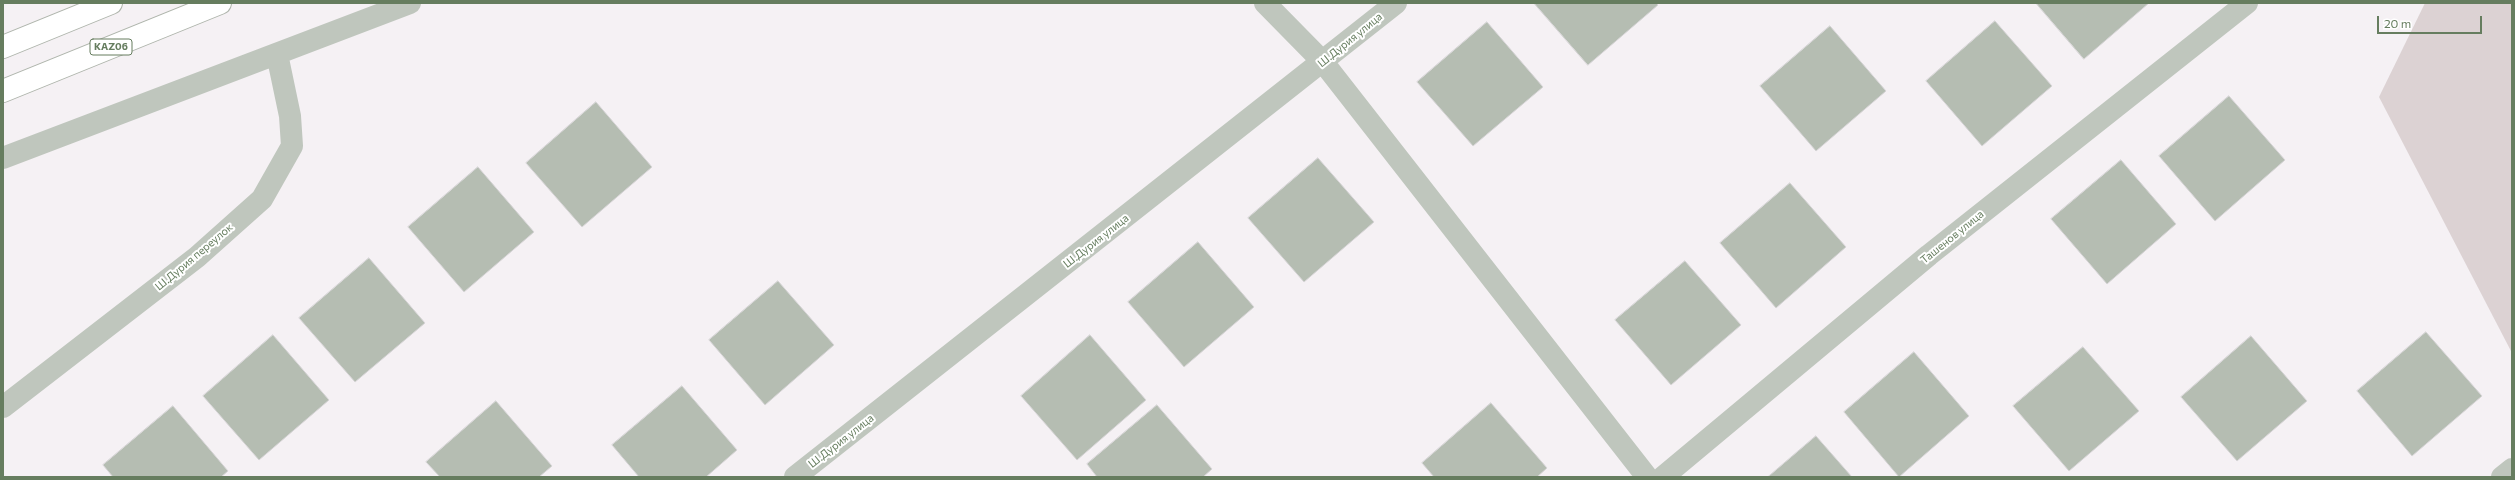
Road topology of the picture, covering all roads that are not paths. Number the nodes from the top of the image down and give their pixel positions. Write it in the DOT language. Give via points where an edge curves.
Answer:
graph roads {
  1 [pos="111,3"];
  2 [pos="220,3"];
  3 [pos="410,3"];
  4 [pos="1265,3"];
  5 [pos="1396,3"];
  6 [pos="2247,3"];
  7 [pos="3,47"];
  8 [pos="277,54"];
  9 [pos="1323,62"];
  10 [pos="3,91"];
  11 [pos="3,158"];
  12 [pos="3,407"];
  13 [pos="2512,469"];
  14 [pos="795,477"];
  15 [pos="1647,477"];
  16 [pos="1663,477"];
  17 [pos="2502,477"];
  1 -- 7 [label="highway"];
  2 -- 10 [label="highway, KАZ06"];
  3 -- 8 [label="street"];
  4 -- 9 [label="street"];
  5 -- 9 [label="street, Ш.Дурия улица"];
  6 -- 16 [label="street, Ташенов улица" via="1929,255"];
  8 -- 11 [label="street"];
  8 -- 12 [label="street, Ш.Дурия переулок" via="290,116 292,146 262,198 197,257"];
  9 -- 14 [label="street, Ш.Дурия улица"];
  9 -- 15 [label="street"];
  13 -- 17 [label="street"];
}
